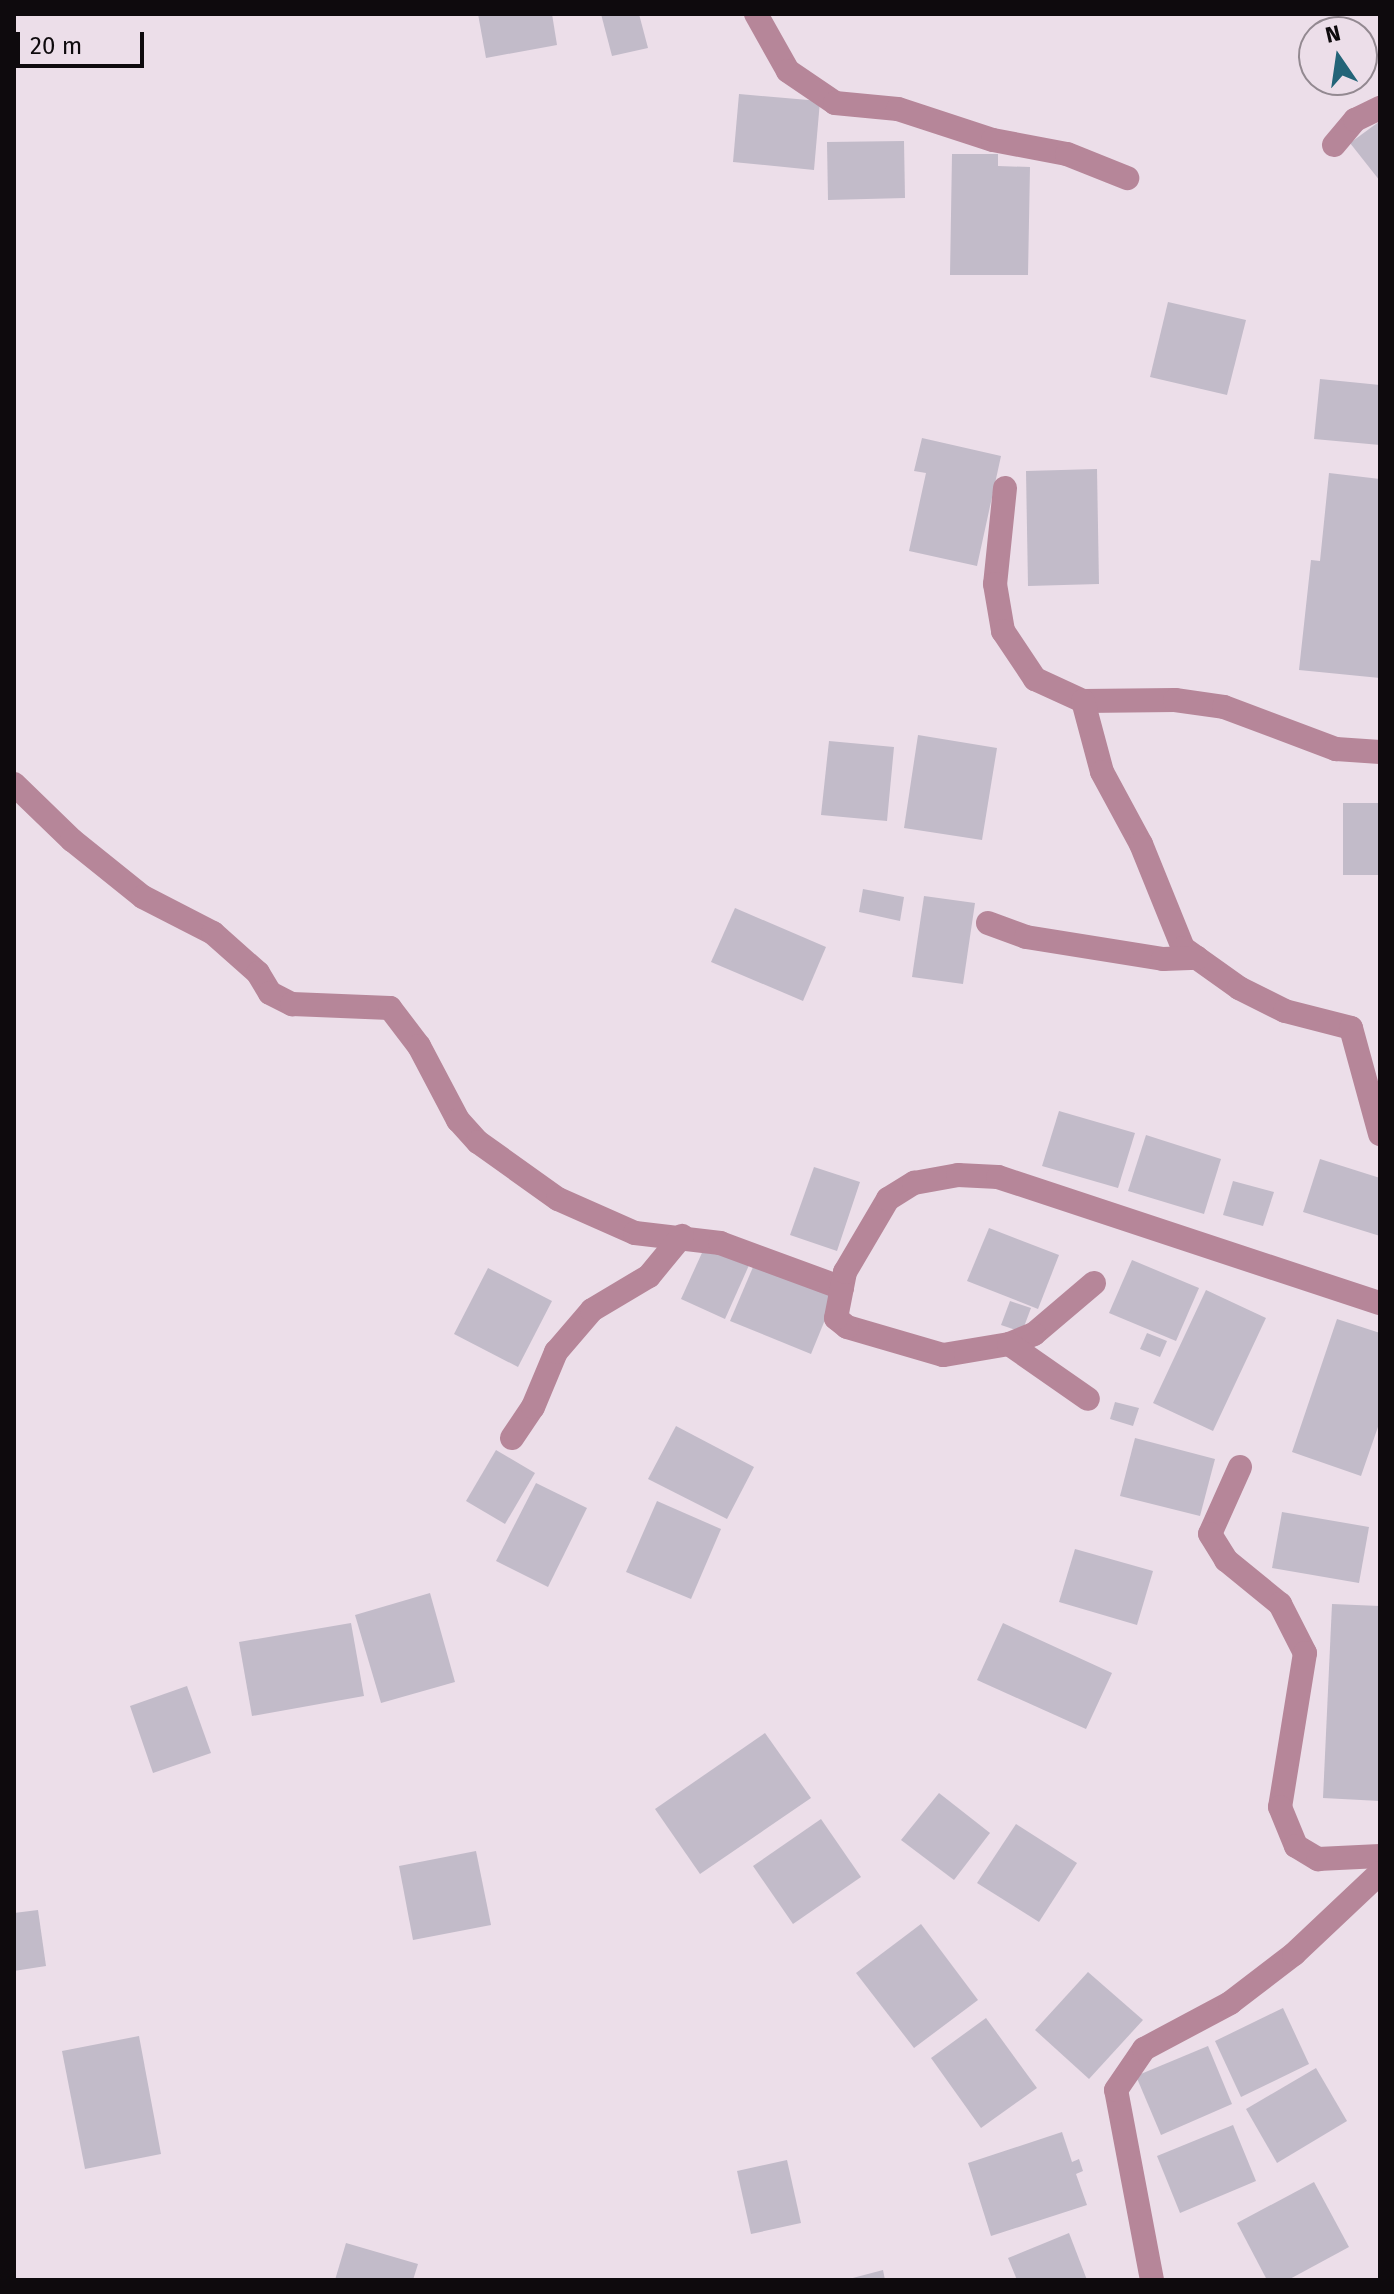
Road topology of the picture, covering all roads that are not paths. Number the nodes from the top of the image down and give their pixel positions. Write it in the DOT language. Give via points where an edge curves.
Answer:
graph roads {
  1 [pos="756,14"];
  2 [pos="1380,108"];
  3 [pos="1334,145"];
  4 [pos="1127,178"];
  5 [pos="1005,488"];
  6 [pos="1083,701"];
  7 [pos="1380,752"];
  8 [pos="14,784"];
  9 [pos="988,923"];
  10 [pos="1197,958"];
  11 [pos="1380,1134"];
  12 [pos="682,1236"];
  13 [pos="1094,1283"];
  14 [pos="842,1288"];
  15 [pos="1380,1303"];
  16 [pos="1009,1344"];
  17 [pos="1088,1399"];
  18 [pos="512,1438"];
  19 [pos="1240,1467"];
  20 [pos="1380,1856"];
  21 [pos="1380,1873"];
  22 [pos="1152,2280"];
  1 -- 4 [label="street" via="788,71 835,103 898,109 993,140 1067,154"];
  2 -- 3 [label="street" via="1355,120"];
  5 -- 6 [label="street" via="995,584 1003,631 1035,679"];
  6 -- 7 [label="street" via="1175,700 1224,707 1336,749"];
  6 -- 10 [label="street" via="1102,772 1141,844 1183,948"];
  8 -- 12 [label="street" via="143,897 213,933 258,973 270,993 292,1004 390,1008 419,1046 458,1120 478,1142 558,1199 635,1233"];
  9 -- 10 [label="street" via="1026,937 1163,959"];
  10 -- 11 [label="street" via="1285,1011 1351,1028"];
  12 -- 14 [label="street" via="720,1243"];
  12 -- 18 [label="street" via="649,1276 592,1310 556,1352 533,1407"];
  13 -- 16 [label="street" via="1034,1334"];
  14 -- 15 [label="street" via="858,1246 888,1199 914,1183 958,1175 998,1177"];
  14 -- 16 [label="street" via="836,1318 847,1327 907,1348 943,1355"];
  16 -- 17 [label="street"];
  19 -- 20 [label="street" via="1210,1534 1226,1560 1280,1604 1305,1653 1280,1807 1296,1846 1318,1859"];
  21 -- 22 [label="street" via="1294,1954 1230,2003 1144,2049 1116,2090"];
}
